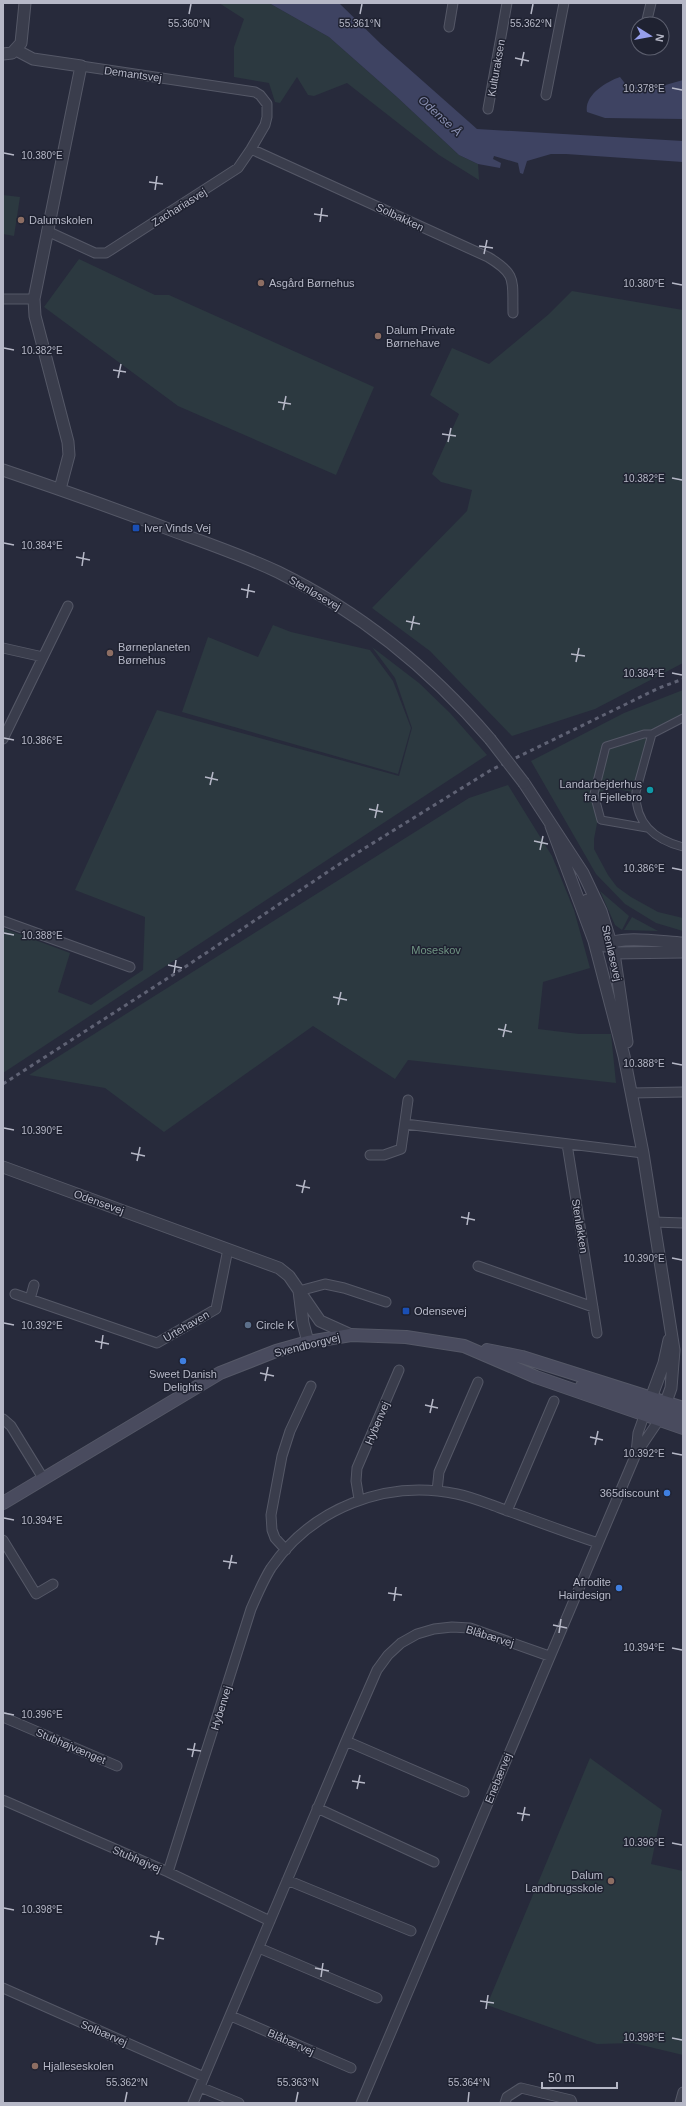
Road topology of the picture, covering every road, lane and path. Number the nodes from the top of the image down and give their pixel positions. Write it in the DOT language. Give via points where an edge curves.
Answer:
graph roads {
  1 [pos="25,3"];
  2 [pos="453,3"];
  3 [pos="507,3"];
  4 [pos="564,3"];
  5 [pos="651,3"];
  6 [pos="648,16"];
  7 [pos="449,27"];
  8 [pos="16,50"];
  9 [pos="3,54"];
  10 [pos="81,66"];
  11 [pos="546,95"];
  12 [pos="264,99"];
  13 [pos="488,109"];
  14 [pos="251,149"];
  15 [pos="48,231"];
  16 [pos="3,299"];
  17 [pos="34,299"];
  18 [pos="513,313"];
  19 [pos="3,470"];
  20 [pos="60,489"];
  21 [pos="68,606"];
  22 [pos="3,648"];
  23 [pos="43,656"];
  24 [pos="683,718"];
  25 [pos="652,734"];
  26 [pos="3,739"];
  27 [pos="551,826"];
  28 [pos="648,828"];
  29 [pos="683,847"];
  30 [pos="3,920"];
  31 [pos="608,943"];
  32 [pos="683,943"];
  33 [pos="683,952"];
  34 [pos="614,953"];
  35 [pos="599,956"];
  36 [pos="130,967"];
  37 [pos="683,1092"];
  38 [pos="632,1093"];
  39 [pos="408,1100"];
  40 [pos="405,1124"];
  41 [pos="567,1144"];
  42 [pos="643,1153"];
  43 [pos="370,1155"];
  44 [pos="3,1166"];
  45 [pos="654,1222"];
  46 [pos="683,1223"];
  47 [pos="228,1248"];
  48 [pos="478,1266"];
  49 [pos="34,1285"];
  50 [pos="299,1291"];
  51 [pos="15,1294"];
  52 [pos="30,1299"];
  53 [pos="386,1302"];
  54 [pos="592,1307"];
  55 [pos="670,1331"];
  56 [pos="597,1333"];
  57 [pos="350,1335"];
  58 [pos="308,1342"];
  59 [pos="464,1346"];
  60 [pos="399,1370"];
  61 [pos="478,1382"];
  62 [pos="310,1386"];
  63 [pos="554,1401"];
  64 [pos="647,1407"];
  65 [pos="683,1408"];
  66 [pos="662,1412"];
  67 [pos="3,1419"];
  68 [pos="683,1419"];
  69 [pos="683,1428"];
  70 [pos="636,1454"];
  71 [pos="43,1478"];
  72 [pos="437,1491"];
  73 [pos="360,1499"];
  74 [pos="3,1503"];
  75 [pos="507,1511"];
  76 [pos="3,1540"];
  77 [pos="598,1543"];
  78 [pos="286,1550"];
  79 [pos="53,1584"];
  80 [pos="549,1656"];
  81 [pos="3,1717"];
  82 [pos="346,1740"];
  83 [pos="117,1766"];
  84 [pos="464,1792"];
  85 [pos="3,1800"];
  86 [pos="316,1808"];
  87 [pos="434,1862"];
  88 [pos="168,1872"];
  89 [pos="287,1880"];
  90 [pos="270,1921"];
  91 [pos="411,1931"];
  92 [pos="259,1948"];
  93 [pos="3,1988"];
  94 [pos="377,1998"];
  95 [pos="231,2016"];
  96 [pos="351,2068"];
  97 [pos="204,2077"];
  98 [pos="200,2087"];
  99 [pos="683,2092"];
  100 [pos="193,2103"];
  101 [pos="239,2103"];
  102 [pos="361,2103"];
  103 [pos="505,2103"];
  104 [pos="572,2103"];
  105 [pos="680,2103"];
  1 -- 8 [label="street" via="21,43"];
  2 -- 7 [label="street"];
  3 -- 13 [label="street, Kulturaksen"];
  4 -- 11 [label="street"];
  5 -- 6 [label="street"];
  8 -- 9 [label="street"];
  8 -- 10 [label="street, Demantsvej" via="33,59"];
  10 -- 12 [label="street, Demantsvej" via="255,92"];
  10 -- 15 [label="street"];
  12 -- 14 [label="street, Zachariasvej" via="268,109 265,124"];
  14 -- 15 [label="street, Zachariasvej" via="232,173 106,253 95,253"];
  14 -- 18 [label="street, Solbakken" via="488,257 504,267 512,279"];
  15 -- 17 [label="street"];
  16 -- 17 [label="street"];
  17 -- 20 [label="street" via="35,316 68,442 69,455"];
  19 -- 20 [label="street, Stenløsevej"];
  20 -- 27 [label="street, Stenløsevej, bridge" via="239,555 329,600 373,629 449,694 490,739 524,782"];
  21 -- 23 [label="street"];
  22 -- 23 [label="street"];
  23 -- 26 [label="street"];
  24 -- 25 [label="street"];
  25 -- 28 [label="street" via="636,796 637,811"];
  25 -- 28 [label="street" via="644,734 606,746 594,794 601,820"];
  27 -- 31 [label="street"];
  27 -- 35 [label="street, Stenløsevej"];
  28 -- 29 [label="street" via="664,840"];
  30 -- 36 [label="street"];
  31 -- 32 [label="street" via="624,940"];
  31 -- 34 [label="street"];
  31 -- 35 [label="street"];
  33 -- 34 [label="street"];
  34 -- 38 [label="street, Stenløsevej" via="625,1021"];
  35 -- 38 [label="street, Stenløsevej"];
  37 -- 38 [label="street"];
  38 -- 42 [label="street, Stenløsevej"];
  39 -- 40 [label="street"];
  40 -- 41 [label="street"];
  40 -- 43 [label="street" via="401,1149 384,1155"];
  41 -- 42 [label="street"];
  41 -- 54 [label="street, Stenløkken"];
  42 -- 45 [label="street, Stenløsevej"];
  44 -- 47 [label="street, Odensevej"];
  45 -- 46 [label="street"];
  45 -- 55 [label="street, Stenløsevej"];
  47 -- 50 [label="street, Odensevej" via="279,1268 289,1276"];
  47 -- 52 [label="street, Urtehaven" via="216,1309 157,1343"];
  48 -- 54 [label="street"];
  49 -- 52 [label="street"];
  50 -- 53 [label="street" via="325,1284"];
  50 -- 57 [label="street, Odensevej" via="320,1320"];
  50 -- 58 [label="street, Odensevej"];
  51 -- 52 [label="street, Urtehaven"];
  54 -- 56 [label="street, Stenløkken"];
  55 -- 64 [label="street, Stenløsevej" via="664,1364"];
  55 -- 66 [label="street, Stenløsevej" via="674,1365 671,1388"];
  57 -- 58 [label="main road, Svendborgvej"];
  57 -- 59 [label="main road, Svendborgvej" via="406,1337"];
  58 -- 71 [label="main road, Svendborgvej" via="247,1361 220,1373"];
  59 -- 64 [label="main road" via="522,1357"];
  59 -- 64 [label="main road, Svendborgvej" via="536,1377 569,1382"];
  60 -- 73 [label="street, Hybenvej" via="358,1468 356,1481"];
  61 -- 72 [label="street" via="439,1472"];
  62 -- 78 [label="street" via="282,1456 271,1515 275,1538"];
  63 -- 75 [label="street"];
  64 -- 66 [label="main road"];
  64 -- 66 [label="main road"];
  64 -- 70 [label="street, Enebærvej" via="638,1433"];
  65 -- 66 [label="main road"];
  66 -- 68 [label="main road"];
  66 -- 69 [label="main road"];
  66 -- 70 [label="street, Enebærvej"];
  67 -- 71 [label="street" via="11,1426"];
  70 -- 77 [label="street, Enebærvej"];
  71 -- 74 [label="main road, Svendborgvej"];
  72 -- 73 [label="street, Hybenvej" via="409,1490"];
  72 -- 75 [label="street, Hybenvej" via="458,1494"];
  73 -- 78 [label="street, Hybenvej" via="333,1511 305,1531"];
  75 -- 77 [label="street, Hybenvej"];
  76 -- 79 [label="street" via="36,1594"];
  77 -- 80 [label="street, Enebærvej"];
  78 -- 88 [label="street, Hybenvej" via="271,1569 251,1609"];
  80 -- 82 [label="street, Blåbærvej" via="470,1628 434,1629 417,1634 401,1643 377,1670"];
  80 -- 102 [label="street, Enebærvej"];
  81 -- 83 [label="street, Stubhøjvænget"];
  82 -- 84 [label="street"];
  82 -- 86 [label="street, Blåbærvej"];
  85 -- 88 [label="street, Stubhøjvej"];
  86 -- 87 [label="street"];
  86 -- 89 [label="street, Blåbærvej"];
  88 -- 90 [label="street, Stubhøjvej"];
  89 -- 90 [label="street, Blåbærvej"];
  89 -- 91 [label="street"];
  90 -- 92 [label="street, Blåbærvej"];
  92 -- 94 [label="street"];
  92 -- 95 [label="street, Blåbærvej"];
  93 -- 97 [label="street, Solbærvej"];
  95 -- 96 [label="street, Blåbærvej"];
  95 -- 97 [label="street, Blåbærvej"];
  97 -- 98 [label="street, Blåbærvej"];
  98 -- 100 [label="street, Blåbærvej"];
  98 -- 101 [label="street"];
  99 -- 105 [label="street"];
  103 -- 104 [label="street" via="507,2097 521,2088 570,2100"];
}
